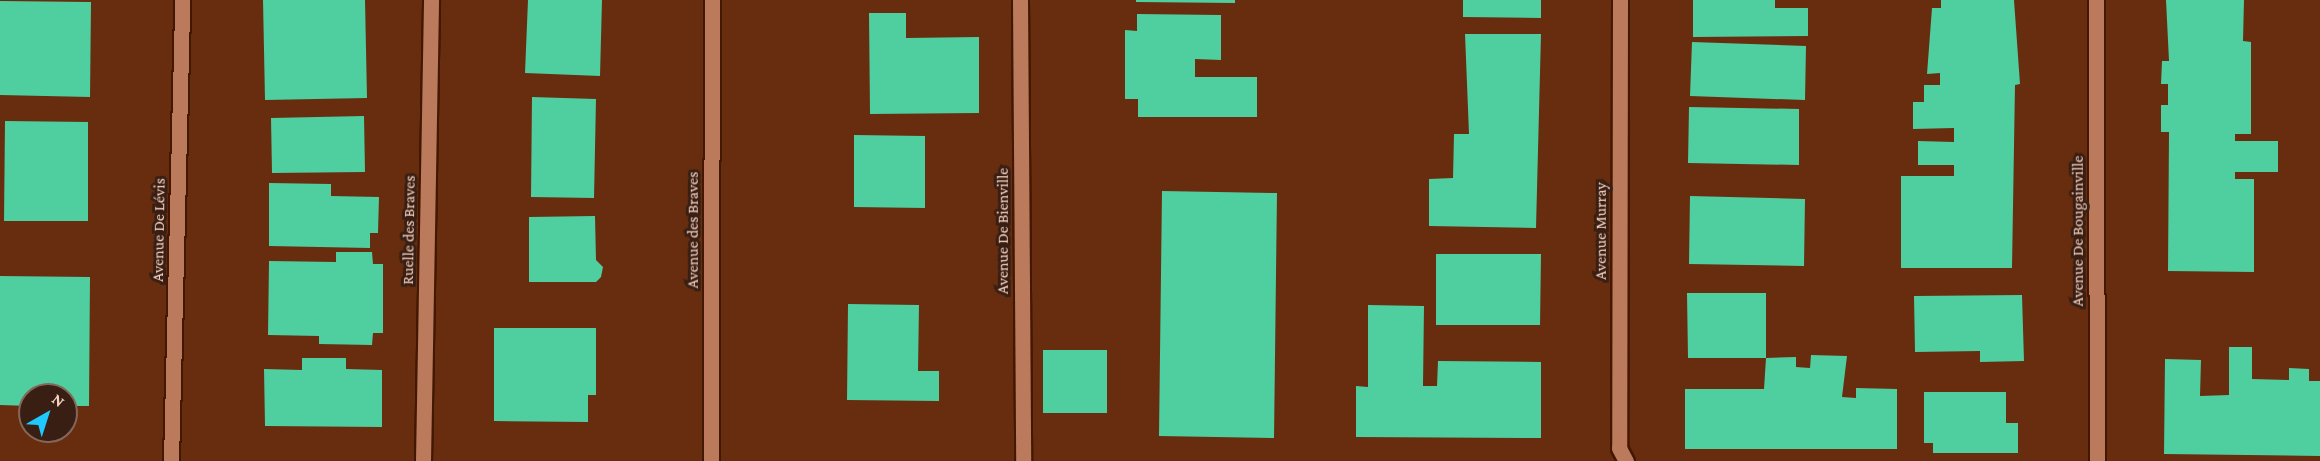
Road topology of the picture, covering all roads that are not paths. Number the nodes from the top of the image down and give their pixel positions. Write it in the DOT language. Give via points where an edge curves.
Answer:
graph roads {
  1 [pos="182,0"];
  2 [pos="431,0"];
  3 [pos="712,0"];
  4 [pos="1020,0"];
  5 [pos="1620,0"];
  6 [pos="2096,0"];
  7 [pos="171,461"];
  8 [pos="423,461"];
  9 [pos="711,461"];
  10 [pos="1023,461"];
  11 [pos="1626,461"];
  12 [pos="2097,461"];
  1 -- 7 [label="street, Avenue De Lévis"];
  2 -- 8 [label="street, Ruelle des Braves"];
  3 -- 9 [label="street, Avenue des Braves"];
  4 -- 10 [label="street, Avenue De Bienville"];
  5 -- 11 [label="street, Avenue Murray" via="1619,448"];
  6 -- 12 [label="street, Avenue De Bougainville"];
}
